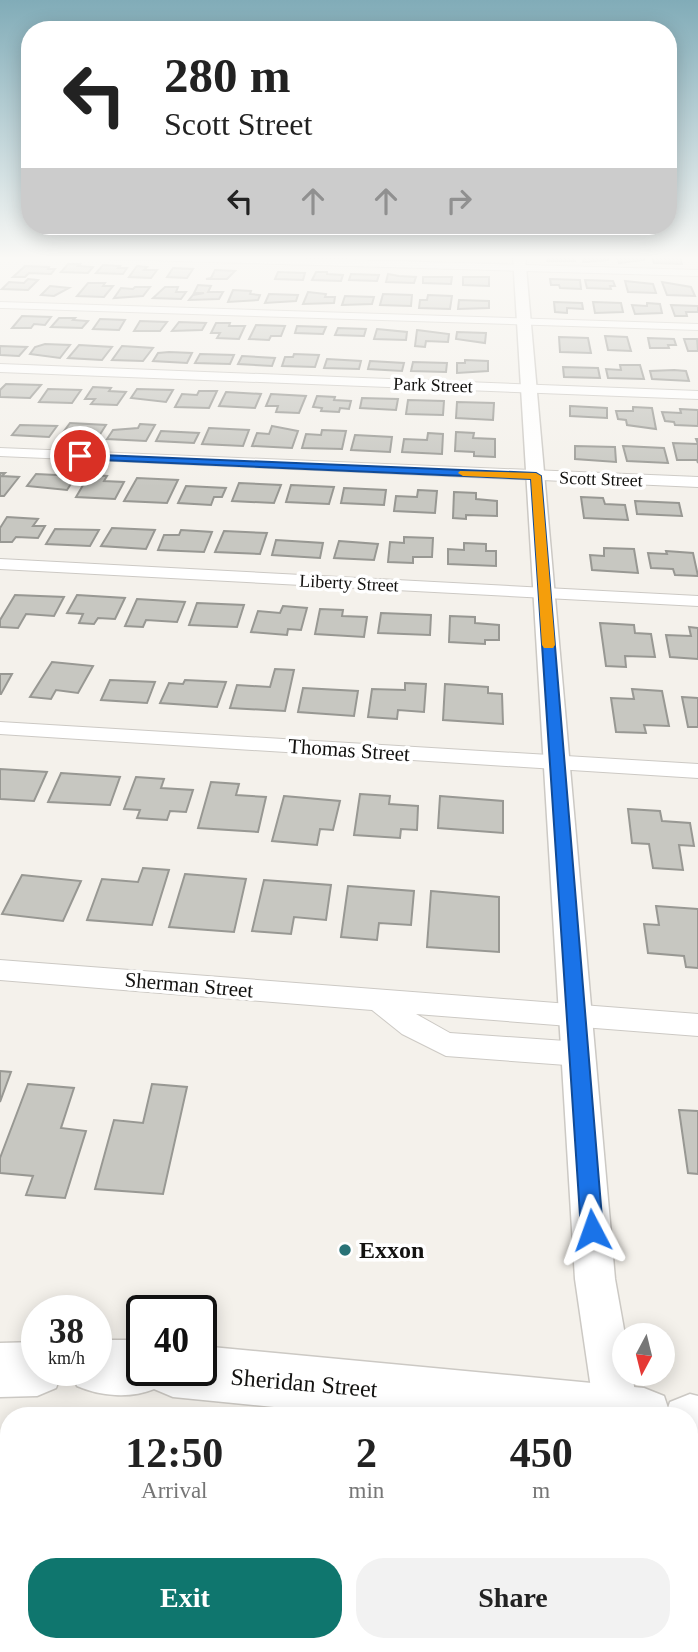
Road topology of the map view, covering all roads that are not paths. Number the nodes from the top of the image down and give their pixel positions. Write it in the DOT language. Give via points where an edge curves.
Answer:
graph roads {
  1 [pos="525,333"];
  2 [pos="0,368"];
  3 [pos="529,389"];
  4 [pos="698,394"];
  5 [pos="0,452"];
  6 [pos="536,476"];
  7 [pos="698,482"];
  8 [pos="0,564"];
  9 [pos="545,593"];
  10 [pos="698,601"];
  11 [pos="0,728"];
  12 [pos="558,763"];
  13 [pos="698,771"];
  14 [pos="0,970"];
  15 [pos="378,1000"];
  16 [pos="577,1016"];
  17 [pos="698,1025"];
  18 [pos="580,1054"];
  19 [pos="21,1369"];
  20 [pos="0,1370"];
  21 [pos="217,1374"];
  22 [pos="554,1407"];
  23 [pos="624,1407"];
  1 -- 3 [label="street"];
  2 -- 3 [label="street, Park Street"];
  3 -- 4 [label="street, Park Street"];
  3 -- 6 [label="street"];
  5 -- 6 [label="street, Scott Street"];
  6 -- 7 [label="street, Scott Street"];
  6 -- 9 [label="street"];
  8 -- 9 [label="street, Liberty Street"];
  9 -- 10 [label="street, Liberty Street"];
  9 -- 12 [label="street"];
  11 -- 12 [label="street, Thomas Street"];
  12 -- 13 [label="street, Thomas Street"];
  12 -- 16 [label="street"];
  14 -- 15 [label="street, Sherman Street"];
  15 -- 16 [label="street, Sherman Street"];
  15 -- 18 [label="street" via="412,1027 446,1044"];
  16 -- 17 [label="street, Sherman Street"];
  16 -- 18 [label="street"];
  18 -- 23 [label="street" via="595,1279"];
  19 -- 20 [label="main road"];
  21 -- 22 [label="main road, Sheridan Street"];
}
